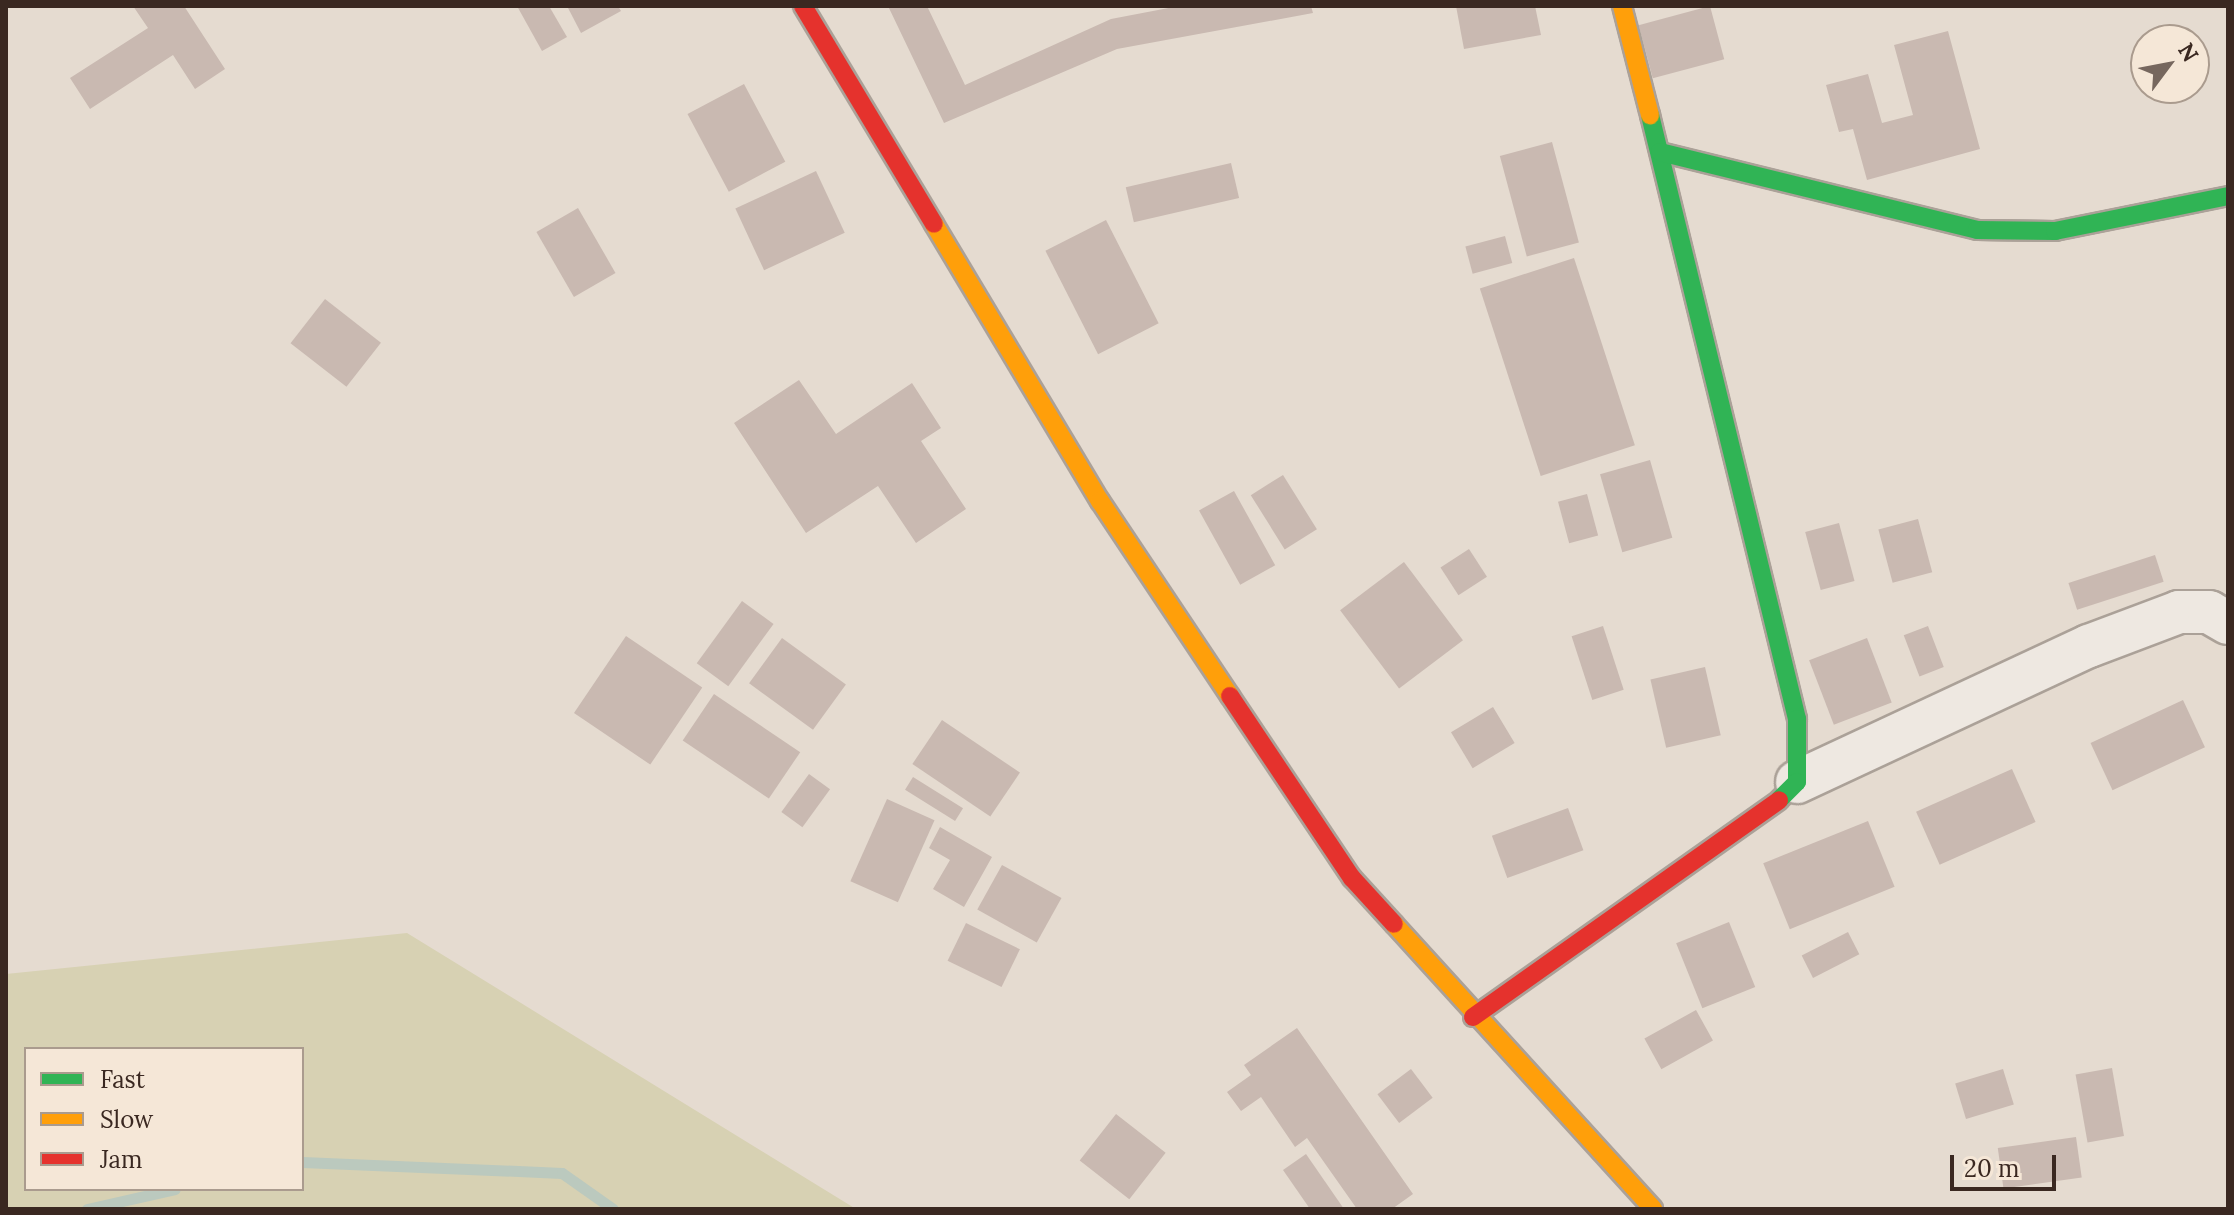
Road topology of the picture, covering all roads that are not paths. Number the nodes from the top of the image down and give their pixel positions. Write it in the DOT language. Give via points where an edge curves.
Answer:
graph roads {
  1 [pos="803,6"];
  2 [pos="1622,6"];
  3 [pos="1660,152"];
  4 [pos="2228,196"];
  5 [pos="2228,623"];
  6 [pos="1797,782"];
  7 [pos="1473,1017"];
  8 [pos="1653,1209"];
  1 -- 7 [label="main road" via="894,166 1214,679 1352,878"];
  2 -- 3 [label="main road"];
  3 -- 4 [label="main road" via="1977,230 2055,231"];
  3 -- 6 [label="main road" via="1757,532 1797,719"];
  5 -- 6 [label="street" via="2209,612 2179,612 2089,646"];
  6 -- 7 [label="main road" via="1768,812"];
  7 -- 8 [label="main road"];
}
